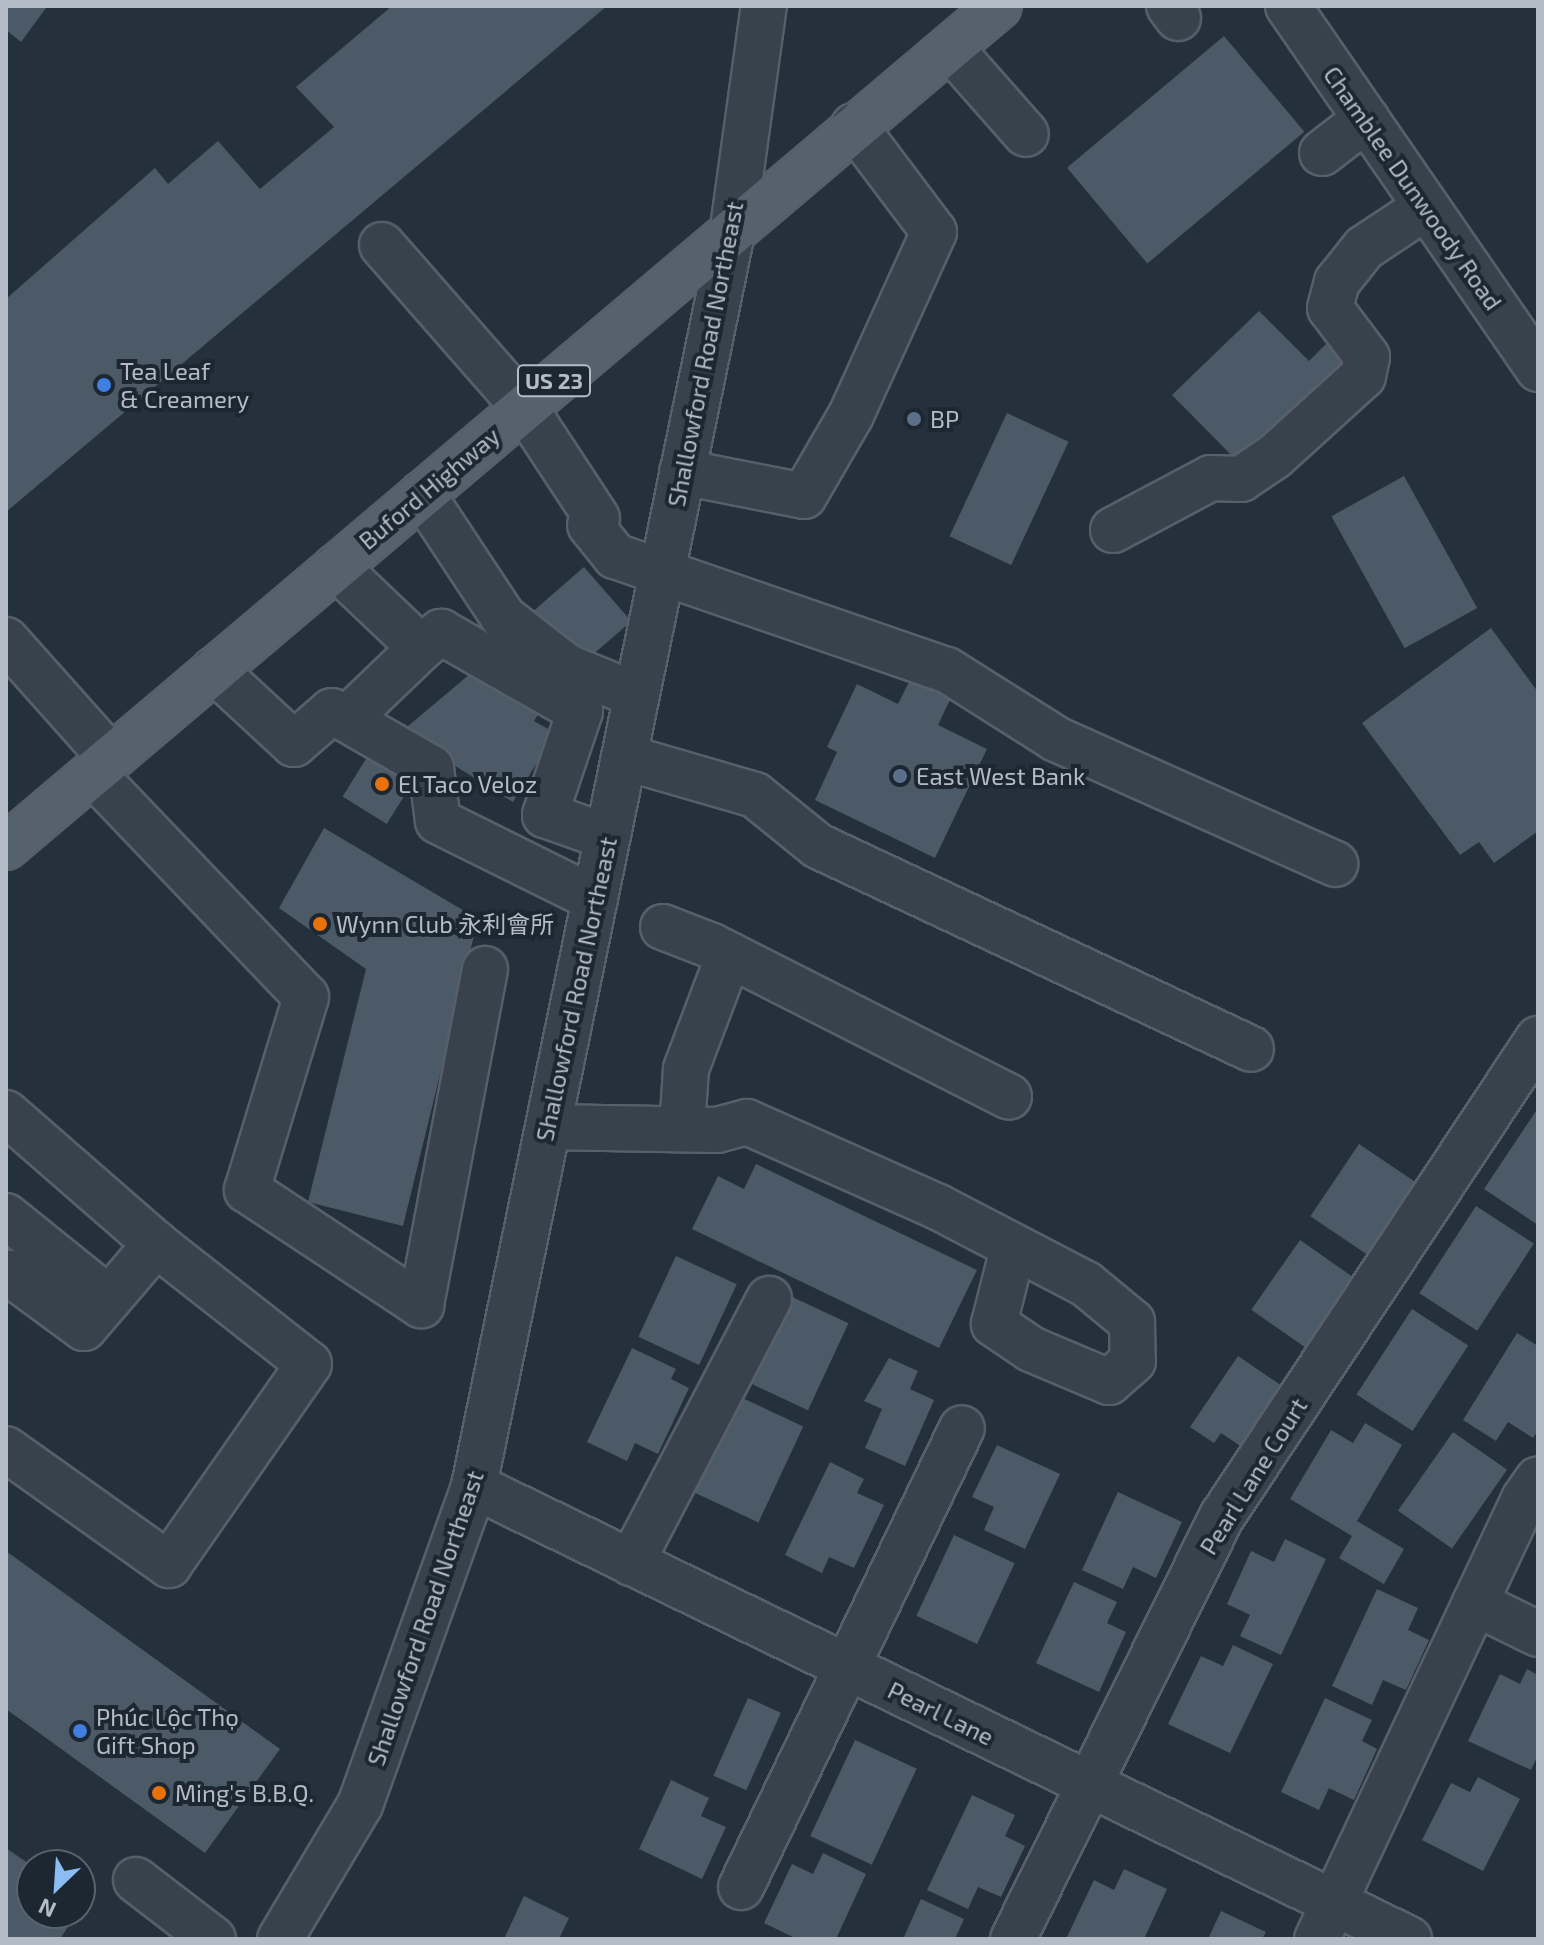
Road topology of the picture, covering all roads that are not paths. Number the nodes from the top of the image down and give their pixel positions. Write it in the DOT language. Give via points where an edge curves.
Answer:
graph roads {
  1 [pos="764,6"];
  2 [pos="999,6"];
  3 [pos="1288,6"];
  4 [pos="951,49"];
  5 [pos="1366,119"];
  6 [pos="854,126"];
  7 [pos="1026,134"];
  8 [pos="1322,153"];
  9 [pos="1426,207"];
  10 [pos="733,228"];
  11 [pos="382,245"];
  12 [pos="1533,353"];
  13 [pos="524,407"];
  14 [pos="682,472"];
  15 [pos="422,494"];
  16 [pos="1113,530"];
  17 [pos="336,567"];
  18 [pos="662,573"];
  19 [pos="6,640"];
  20 [pos="421,648"];
  21 [pos="214,670"];
  22 [pos="636,695"];
  23 [pos="347,719"];
  24 [pos="624,757"];
  25 [pos="102,766"];
  26 [pos="607,837"];
  27 [pos="6,847"];
  28 [pos="1335,864"];
  29 [pos="595,899"];
  30 [pos="663,927"];
  31 [pos="729,955"];
  32 [pos="485,969"];
  33 [pos="1538,1039"];
  34 [pos="1251,1049"];
  35 [pos="1009,1097"];
  36 [pos="6,1113"];
  37 [pos="548,1127"];
  38 [pos="682,1129"];
  39 [pos="6,1216"];
  40 [pos="156,1244"];
  41 [pos="1013,1249"];
  42 [pos="6,1278"];
  43 [pos="109,1299"];
  44 [pos="769,1299"];
  45 [pos="962,1428"];
  46 [pos="6,1449"];
  47 [pos="1538,1479"];
  48 [pos="474,1486"];
  49 [pos="631,1563"];
  50 [pos="1475,1603"];
  51 [pos="1538,1634"];
  52 [pos="846,1667"];
  53 [pos="1087,1783"];
  54 [pos="136,1880"];
  55 [pos="741,1887"];
  56 [pos="1326,1921"];
  57 [pos="213,1939"];
  58 [pos="280,1939"];
  59 [pos="1013,1939"];
  60 [pos="1409,1939"];
  1 -- 10 [label="street, Shallowford Road Northeast"];
  2 -- 4 [label="main road, Buford Highway / US 23"];
  3 -- 5 [label="street, Chamblee Dunwoody Road"];
  4 -- 6 [label="main road, Buford Highway / US 23"];
  4 -- 7 [label="street"];
  5 -- 8 [label="street"];
  5 -- 9 [label="street, Chamblee Dunwoody Road"];
  6 -- 10 [label="main road, Buford Highway / US 23"];
  6 -- 14 [label="street" via="934,232 851,415 804,496"];
  9 -- 12 [label="street, Chamblee Dunwoody Road"];
  9 -- 16 [label="street" via="1364,248 1337,282 1330,308 1367,357 1363,376 1275,456 1241,479 1211,478"];
  10 -- 13 [label="main road, Buford Highway / US 23"];
  10 -- 14 [label="street, Shallowford Road Northeast"];
  11 -- 13 [label="street"];
  13 -- 15 [label="main road, Buford Highway / US 23"];
  13 -- 18 [label="street" via="615,556"];
  14 -- 18 [label="street, Shallowford Road Northeast"];
  15 -- 17 [label="main road, Buford Highway / US 23"];
  15 -- 22 [label="street" via="503,617 567,667"];
  17 -- 20 [label="street"];
  17 -- 21 [label="main road, Buford Highway / US 23"];
  18 -- 22 [label="street, Shallowford Road Northeast"];
  18 -- 28 [label="street" via="947,670 1056,739"];
  19 -- 25 [label="street"];
  20 -- 23 [label="street"];
  20 -- 26 [label="street" via="441,632 580,711 545,815"];
  21 -- 23 [label="street" via="294,744 332,711"];
  21 -- 25 [label="main road, Buford Highway / US 23"];
  22 -- 24 [label="street, Shallowford Road Northeast"];
  23 -- 29 [label="street" via="431,768 438,821"];
  24 -- 26 [label="street, Shallowford Road Northeast"];
  24 -- 34 [label="street" via="755,795 818,846"];
  25 -- 27 [label="main road, Buford Highway / US 23"];
  25 -- 32 [label="street" via="306,997 247,1190 421,1305"];
  26 -- 29 [label="street, Shallowford Road Northeast"];
  29 -- 37 [label="street, Shallowford Road Northeast"];
  30 -- 31 [label="street"];
  31 -- 35 [label="street"];
  31 -- 38 [label="street" via="686,1069"];
  33 -- 53 [label="street, Pearl Lane Court" via="1223,1515"];
  36 -- 40 [label="street"];
  37 -- 38 [label="street"];
  37 -- 48 [label="street, Shallowford Road Northeast"];
  38 -- 41 [label="street" via="717,1130 747,1122 938,1207"];
  39 -- 43 [label="street"];
  40 -- 43 [label="street"];
  40 -- 46 [label="street" via="309,1364 169,1565"];
  42 -- 43 [label="street" via="9,1273 84,1328"];
  44 -- 49 [label="street"];
  45 -- 52 [label="street"];
  47 -- 50 [label="street"];
  48 -- 49 [label="street, Pearl Lane"];
  48 -- 58 [label="street, Shallowford Road Northeast" via="360,1805"];
  49 -- 52 [label="street, Pearl Lane"];
  50 -- 51 [label="street"];
  50 -- 56 [label="street"];
  52 -- 53 [label="street, Pearl Lane"];
  52 -- 55 [label="street"];
  53 -- 56 [label="street, Pearl Lane"];
  53 -- 59 [label="street, Pearl Lane Court"];
  54 -- 57 [label="street"];
  56 -- 60 [label="street, Pearl Lane"];
}
